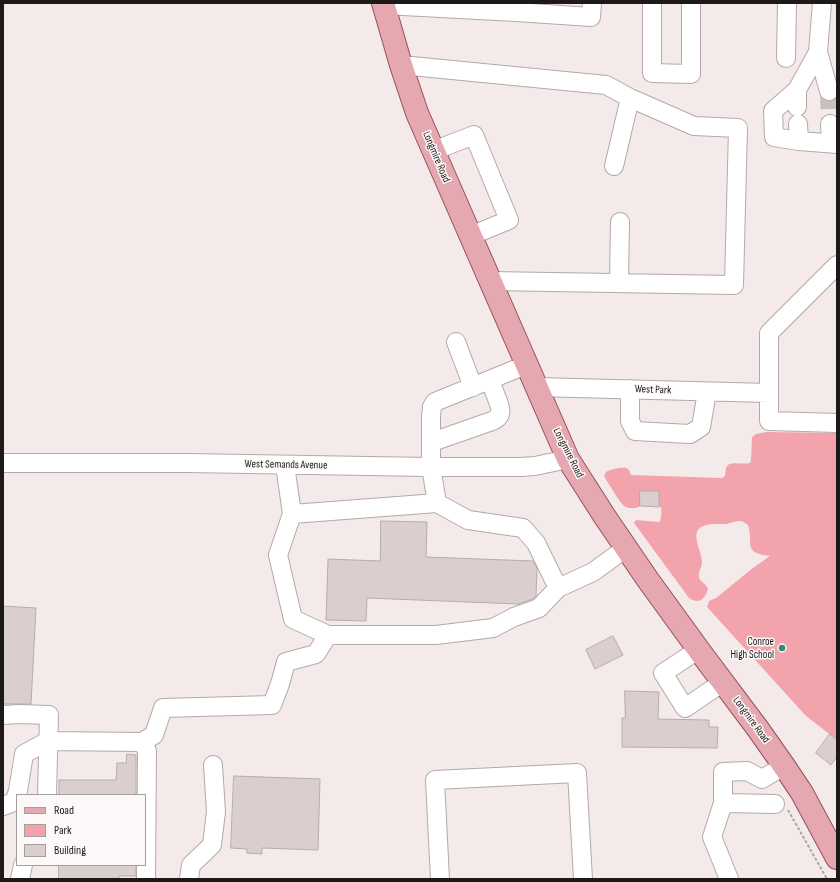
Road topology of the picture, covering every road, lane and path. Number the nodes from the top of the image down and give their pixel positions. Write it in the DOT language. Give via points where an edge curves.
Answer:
graph roads {
  1 [pos="592,3"];
  2 [pos="652,3"];
  3 [pos="691,3"];
  4 [pos="788,3"];
  5 [pos="822,3"];
  6 [pos="383,4"];
  7 [pos="516,8"];
  8 [pos="818,52"];
  9 [pos="786,58"];
  10 [pos="401,65"];
  11 [pos="829,91"];
  12 [pos="630,98"];
  13 [pos="830,124"];
  14 [pos="834,144"];
  15 [pos="433,151"];
  16 [pos="614,166"];
  17 [pos="620,222"];
  18 [pos="470,236"];
  19 [pos="837,265"];
  20 [pos="490,281"];
  21 [pos="619,283"];
  22 [pos="456,342"];
  23 [pos="526,365"];
  24 [pos="481,383"];
  25 [pos="536,387"];
  26 [pos="630,390"];
  27 [pos="707,392"];
  28 [pos="769,393"];
  29 [pos="837,423"];
  30 [pos="432,442"];
  31 [pos="568,459"];
  32 [pos="3,463"];
  33 [pos="285,465"];
  34 [pos="431,467"];
  35 [pos="437,503"];
  36 [pos="292,514"];
  37 [pos="626,548"];
  38 [pos="558,588"];
  39 [pos="328,635"];
  40 [pos="698,650"];
  41 [pos="723,682"];
  42 [pos="3,715"];
  43 [pos="48,741"];
  44 [pos="142,742"];
  45 [pos="213,765"];
  46 [pos="784,766"];
  47 [pos="17,794"];
  48 [pos="47,794"];
  49 [pos="16,796"];
  50 [pos="723,803"];
  51 [pos="775,804"];
  52 [pos="3,806"];
  53 [pos="837,858"];
  54 [pos="23,866"];
  55 [pos="20,879"];
  56 [pos="146,879"];
  57 [pos="189,879"];
  58 [pos="440,879"];
  59 [pos="582,879"];
  60 [pos="729,879"];
  1 -- 7 [label="street" via="591,17"];
  2 -- 3 [label="street" via="652,73 691,74"];
  4 -- 9 [label="street"];
  5 -- 8 [label="street"];
  6 -- 7 [label="street"];
  6 -- 10 [label="main road, Longmire Road"];
  8 -- 11 [label="street"];
  8 -- 14 [label="street" via="798,116"];
  10 -- 12 [label="street" via="606,85"];
  10 -- 15 [label="main road, Longmire Road"];
  12 -- 16 [label="street"];
  12 -- 21 [label="street" via="694,126 738,128 734,285"];
  13 -- 14 [label="street"];
  15 -- 18 [label="main road, Longmire Road"];
  15 -- 18 [label="street" via="474,134 509,220"];
  17 -- 21 [label="street"];
  18 -- 20 [label="main road, Longmire Road"];
  19 -- 28 [label="street" via="769,333"];
  20 -- 21 [label="street"];
  20 -- 23 [label="main road, Longmire Road"];
  22 -- 24 [label="street"];
  23 -- 24 [label="street"];
  23 -- 25 [label="main road, Longmire Road"];
  24 -- 30 [label="street" via="435,402 431,412"];
  24 -- 30 [label="street" via="500,405 499,416 492,421"];
  25 -- 26 [label="street, West Park"];
  25 -- 31 [label="main road, Longmire Road"];
  26 -- 27 [label="street, West Park"];
  26 -- 27 [label="street" via="630,421 635,431 690,434 701,427"];
  27 -- 28 [label="street, West Park"];
  28 -- 29 [label="street" via="768,421"];
  30 -- 34 [label="street"];
  31 -- 34 [label="street, West Semands Avenue" via="535,466"];
  31 -- 37 [label="main road, Longmire Road"];
  32 -- 33 [label="street, West Semands Avenue"];
  33 -- 34 [label="street, West Semands Avenue"];
  33 -- 36 [label="street"];
  34 -- 35 [label="street"];
  35 -- 36 [label="street"];
  35 -- 38 [label="street" via="468,520 523,528 536,543"];
  36 -- 39 [label="street" via="278,555 293,619"];
  37 -- 38 [label="street" via="593,572"];
  37 -- 40 [label="main road, Longmire Road"];
  38 -- 39 [label="street" via="539,608 493,628 436,635"];
  39 -- 44 [label="street" via="316,654 286,662 272,705 163,708 154,735"];
  40 -- 41 [label="main road, Longmire Road"];
  40 -- 41 [label="street" via="663,673 685,708"];
  41 -- 46 [label="main road, Longmire Road"];
  42 -- 43 [label="street" via="49,715"];
  43 -- 44 [label="street"];
  43 -- 47 [label="street" via="24,754"];
  43 -- 48 [label="street"];
  44 -- 56 [label="street" via="147,752"];
  45 -- 57 [label="street" via="216,812 212,845 191,865"];
  46 -- 50 [label="street" via="762,778 747,771 723,772"];
  46 -- 53 [label="main road, Longmire Road" via="802,793"];
  49 -- 52 [label="street" via="14,802"];
  50 -- 51 [label="street"];
  50 -- 60 [label="street" via="712,837"];
  54 -- 55 [label="street"];
  58 -- 59 [label="street" via="435,780 577,773"];
}
